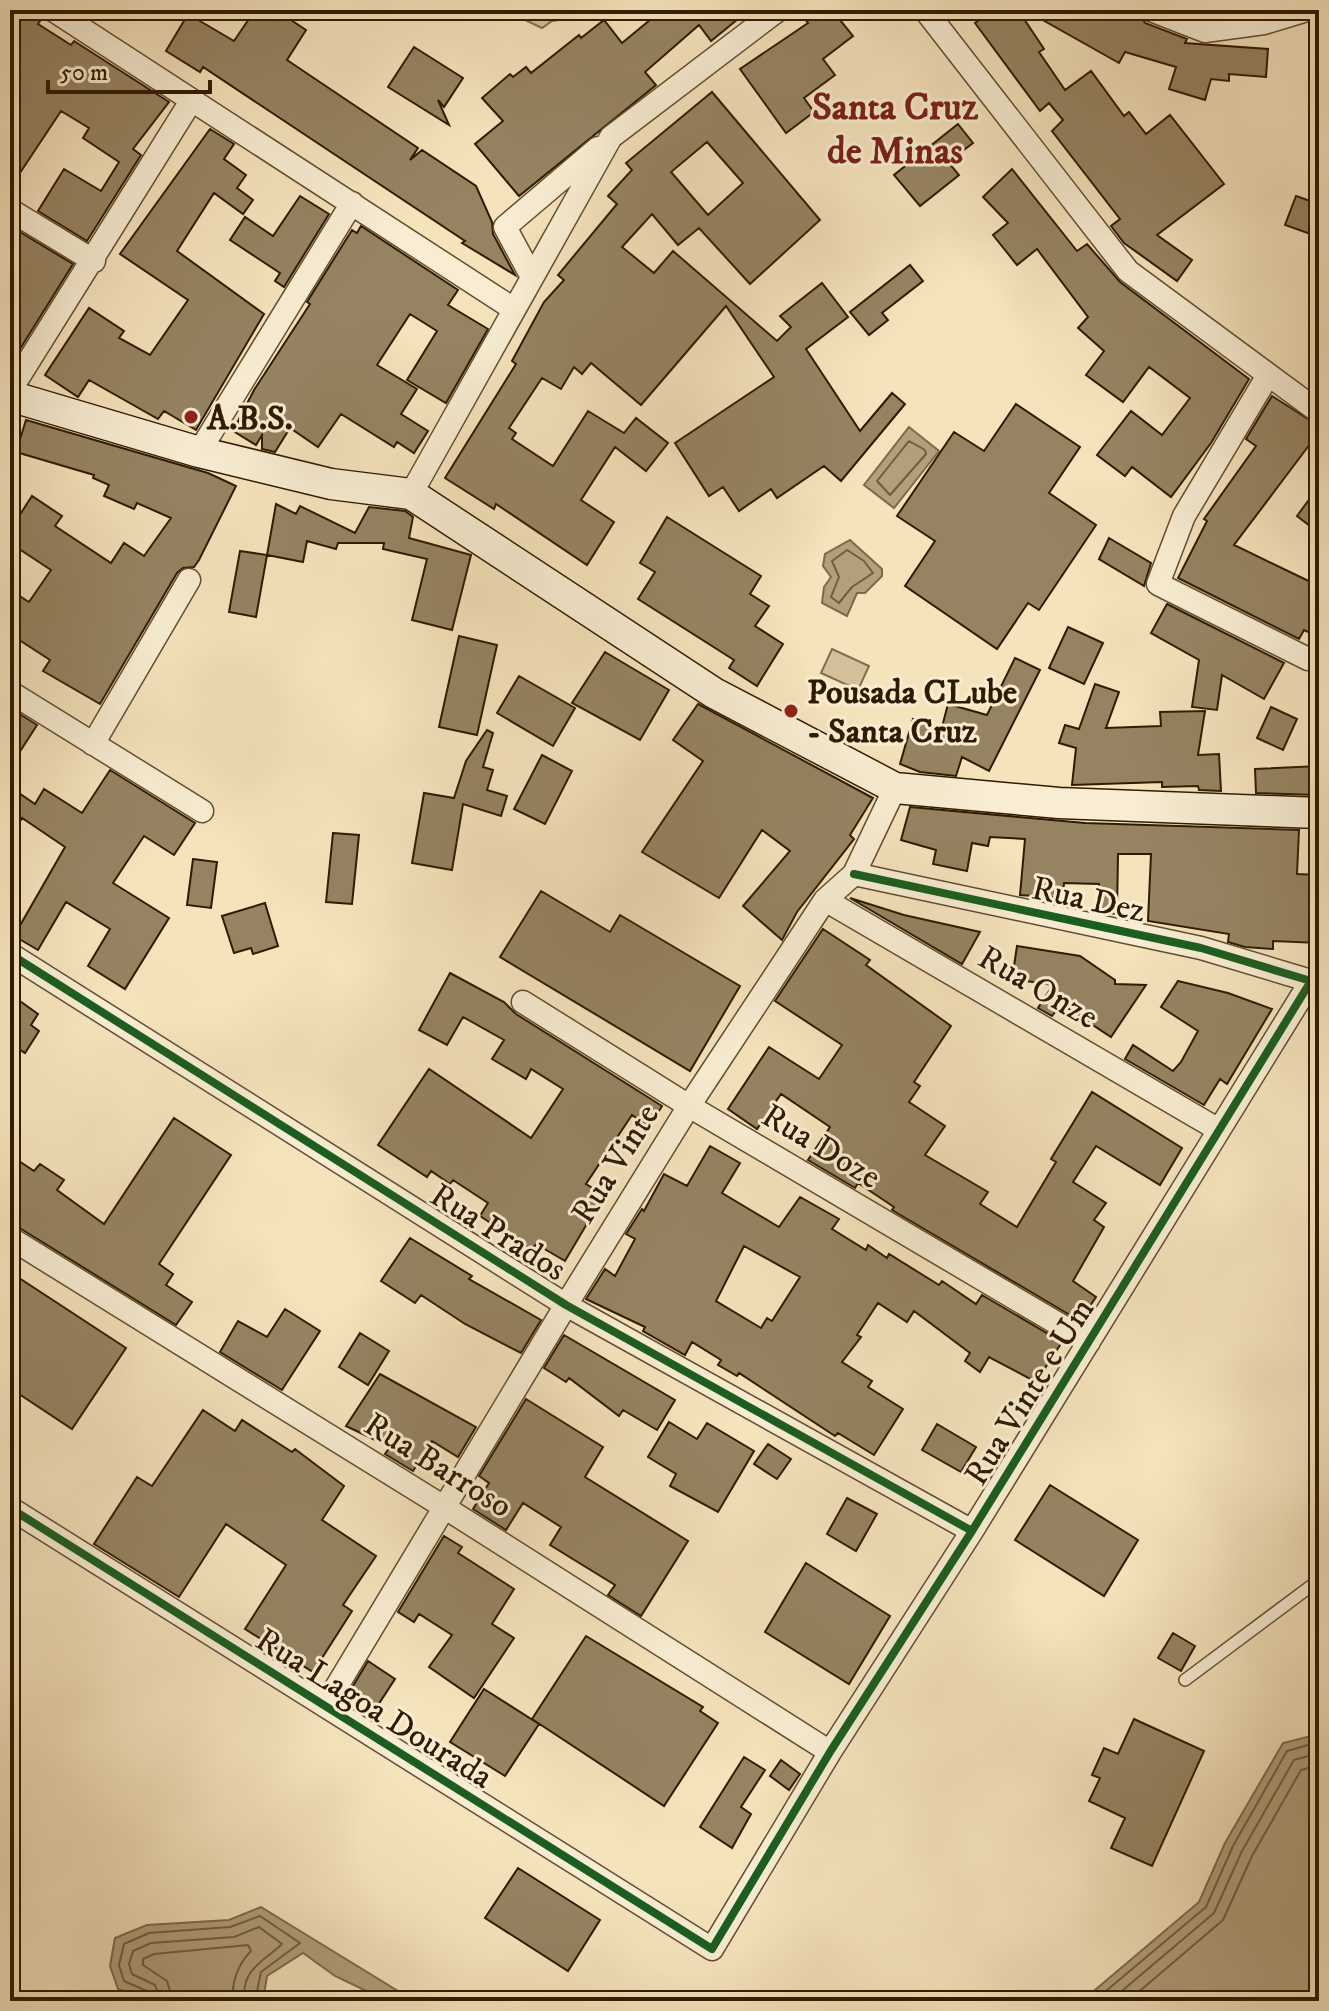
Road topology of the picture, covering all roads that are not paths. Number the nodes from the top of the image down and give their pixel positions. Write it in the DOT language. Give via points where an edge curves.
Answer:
graph roads {
  1 [pos="53,10"];
  2 [pos="778,10"];
  3 [pos="1151,10"];
  4 [pos="1307,10"];
  5 [pos="931,13"];
  6 [pos="191,101"];
  7 [pos="611,137"];
  8 [pos="352,203"];
  9 [pos="10,210"];
  10 [pos="94,261"];
  11 [pos="532,277"];
  12 [pos="512,308"];
  13 [pos="1267,377"];
  14 [pos="10,394"];
  15 [pos="1319,412"];
  16 [pos="199,452"];
  17 [pos="411,494"];
  18 [pos="189,580"];
  19 [pos="1308,659"];
  20 [pos="10,692"];
  21 [pos="93,744"];
  22 [pos="895,788"];
  23 [pos="202,811"];
  24 [pos="1319,813"];
  25 [pos="854,874"];
  26 [pos="825,900"];
  27 [pos="10,954"];
  28 [pos="1311,981"];
  29 [pos="523,1002"];
  30 [pos="689,1106"];
  31 [pos="1219,1130"];
  32 [pos="10,1238"];
  33 [pos="566,1305"];
  34 [pos="1089,1342"];
  35 [pos="444,1507"];
  36 [pos="10,1508"];
  37 [pos="972,1531"];
  38 [pos="1319,1580"];
  39 [pos="1185,1680"];
  40 [pos="325,1706"];
  41 [pos="830,1752"];
  42 [pos="712,1949"];
  1 -- 6 [label="street"];
  2 -- 7 [label="street"];
  3 -- 4 [label="street" via="1205,31 1264,23"];
  5 -- 13 [label="street" via="1128,271"];
  6 -- 8 [label="street"];
  6 -- 10 [label="street"];
  7 -- 11 [label="street"];
  7 -- 11 [label="street" via="505,227"];
  8 -- 12 [label="street"];
  8 -- 16 [label="street"];
  9 -- 10 [label="street"];
  10 -- 14 [label="street"];
  11 -- 12 [label="street"];
  12 -- 17 [label="street"];
  13 -- 15 [label="street"];
  13 -- 19 [label="street" via="1184,516 1158,584"];
  14 -- 16 [label="main road"];
  16 -- 17 [label="main road" via="331,484"];
  17 -- 22 [label="main road" via="714,693"];
  18 -- 21 [label="street"];
  20 -- 21 [label="street"];
  21 -- 23 [label="street"];
  22 -- 24 [label="main road" via="1059,803"];
  22 -- 25 [label="street, Rua Vinte"];
  25 -- 26 [label="street, Rua Vinte"];
  25 -- 28 [label="street, Rua Dez" via="1201,948"];
  26 -- 30 [label="street, Rua Vinte"];
  26 -- 31 [label="street, Rua Onze"];
  27 -- 33 [label="street, Rua Prados"];
  28 -- 31 [label="street, Rua Vinte e Um"];
  29 -- 30 [label="street, Rua Doze"];
  30 -- 33 [label="street, Rua Vinte"];
  30 -- 34 [label="street, Rua Doze"];
  31 -- 34 [label="street, Rua Vinte e Um"];
  32 -- 35 [label="street, Rua Barroso"];
  33 -- 35 [label="street, Rua Vinte"];
  33 -- 37 [label="street, Rua Prados"];
  34 -- 37 [label="street, Rua Vinte e Um"];
  35 -- 40 [label="street, Rua Vinte"];
  35 -- 41 [label="street, Rua Barroso"];
  36 -- 40 [label="street, Rua Lagoa Dourada"];
  37 -- 41 [label="street, Rua Vinte e Um"];
  38 -- 39 [label="lane"];
  40 -- 42 [label="street, Rua Lagoa Dourada"];
  41 -- 42 [label="street, Rua Vinte e Um"];
}
